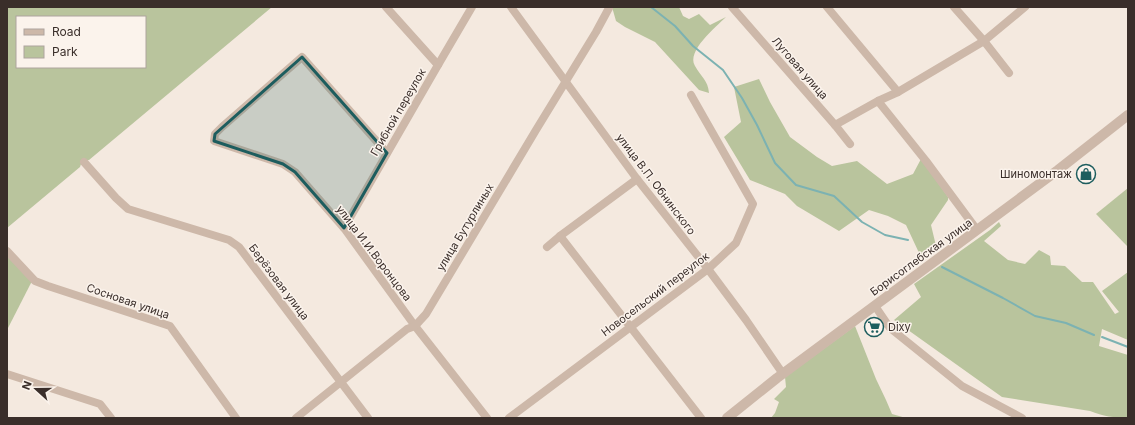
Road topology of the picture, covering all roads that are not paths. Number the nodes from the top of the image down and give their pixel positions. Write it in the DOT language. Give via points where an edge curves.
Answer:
graph roads {
  1 [pos="386,7"];
  2 [pos="472,7"];
  3 [pos="511,7"];
  4 [pos="732,7"];
  5 [pos="827,7"];
  6 [pos="954,7"];
  7 [pos="1025,7"];
  8 [pos="609,8"];
  9 [pos="984,41"];
  10 [pos="438,64"];
  11 [pos="1009,73"];
  12 [pos="566,82"];
  13 [pos="898,92"];
  14 [pos="691,95"];
  15 [pos="878,101"];
  16 [pos="1128,114"];
  17 [pos="835,125"];
  18 [pos="850,144"];
  19 [pos="386,153"];
  20 [pos="84,162"];
  21 [pos="637,179"];
  22 [pos="344,228"];
  23 [pos="977,230"];
  24 [pos="560,236"];
  25 [pos="546,247"];
  26 [pos="7,250"];
  27 [pos="708,269"];
  28 [pos="875,306"];
  29 [pos="415,326"];
  30 [pos="630,327"];
  31 [pos="7,374"];
  32 [pos="783,374"];
  33 [pos="340,382"];
  34 [pos="111,418"];
  35 [pos="236,418"];
  36 [pos="296,418"];
  37 [pos="368,418"];
  38 [pos="487,418"];
  39 [pos="509,418"];
  40 [pos="701,418"];
  41 [pos="727,418"];
  42 [pos="1022,418"];
  1 -- 10 [label="street"];
  2 -- 10 [label="street, Грибной переулок"];
  3 -- 12 [label="street, улица В.П. Обнинского"];
  4 -- 17 [label="street, Луговая улица"];
  5 -- 13 [label="street"];
  6 -- 9 [label="street"];
  7 -- 9 [label="street"];
  8 -- 12 [label="street, улица Бутурлиных"];
  9 -- 11 [label="street"];
  9 -- 13 [label="street"];
  10 -- 19 [label="street, Грибной переулок"];
  12 -- 21 [label="street, улица В.П. Обнинского"];
  12 -- 29 [label="street, улица Бутурлиных" via="426,314"];
  13 -- 15 [label="street"];
  14 -- 27 [label="street, Новосельский переулок" via="753,204 736,243"];
  15 -- 17 [label="street"];
  15 -- 23 [label="street"];
  16 -- 23 [label="street, Борисоглебская улица"];
  17 -- 18 [label="street, Луговая улица"];
  19 -- 22 [label="street, Грибной переулок"];
  19 -- 22 [label="street, улица И.И.Воронцова" via="302,57 215,134 214,140 283,164 295,172"];
  20 -- 33 [label="street, Берёзовая улица" via="128,209 229,240 239,247"];
  21 -- 24 [label="street"];
  21 -- 27 [label="street, улица В.П. Обнинского"];
  22 -- 29 [label="street, улица И.И.Воронцова"];
  23 -- 28 [label="street, Борисоглебская улица"];
  24 -- 25 [label="street"];
  24 -- 30 [label="street"];
  26 -- 35 [label="street, Сосновая улица" via="36,281 170,326"];
  27 -- 30 [label="street, Новосельский переулок"];
  27 -- 32 [label="street, улица В.П. Обнинского"];
  28 -- 32 [label="street, Борисоглебская улица"];
  28 -- 42 [label="street" via="890,328 962,386"];
  29 -- 33 [label="street, улица Бутурлиных" via="407,329"];
  29 -- 38 [label="street, улица И.И.Воронцова"];
  30 -- 39 [label="street, Новосельский переулок"];
  30 -- 40 [label="street"];
  31 -- 34 [label="street" via="100,404"];
  32 -- 41 [label="street, Борисоглебская улица"];
  33 -- 36 [label="street, улица Бутурлиных"];
  33 -- 37 [label="street, Берёзовая улица"];
}
